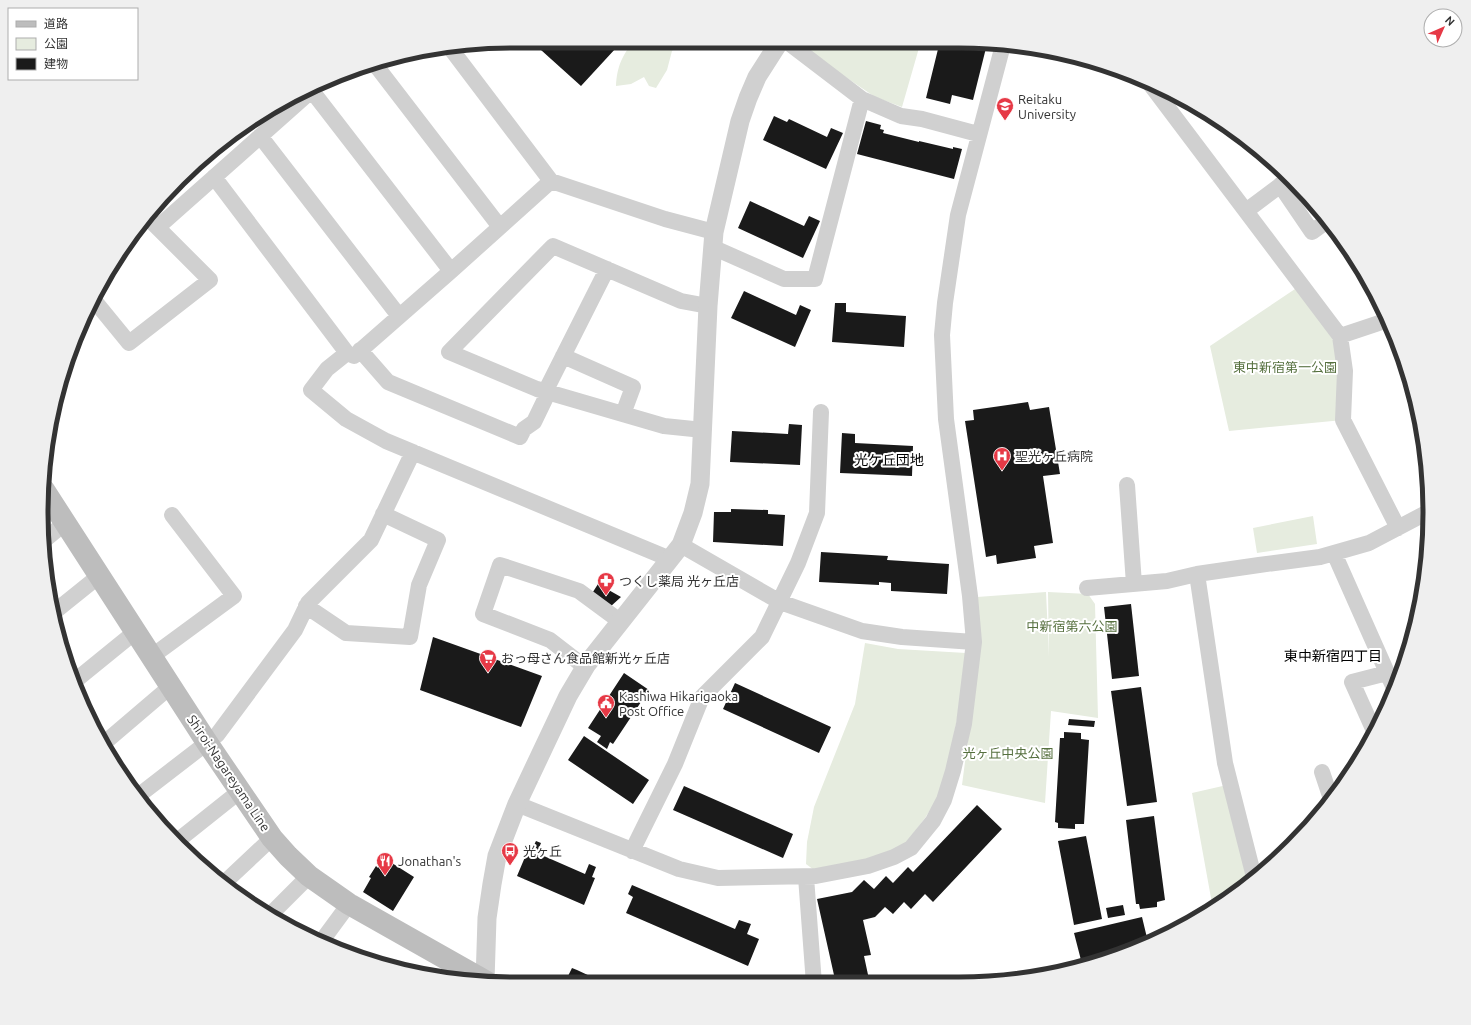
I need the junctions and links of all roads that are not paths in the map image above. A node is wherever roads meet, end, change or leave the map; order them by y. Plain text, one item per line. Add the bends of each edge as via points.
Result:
1 (776, 48) edge
2 (795, 48) edge
3 (1002, 50) edge
4 (452, 52) edge
5 (378, 68) edge
6 (318, 91) edge
7 (1156, 92) edge
8 (302, 99) edge
9 (862, 99) junction
10 (978, 134) junction
11 (260, 136) junction
12 (214, 176) junction
13 (551, 181) junction
14 (1285, 182) edge
15 (1246, 211) junction
16 (152, 222) edge
17 (1322, 224) edge
18 (500, 227) junction
19 (713, 240) junction
20 (607, 269) junction
21 (451, 271) junction
22 (97, 304) edge
23 (708, 306) junction
24 (399, 316) junction
25 (1382, 322) edge
26 (1340, 336) junction
27 (354, 352) junction
28 (563, 356) junction
29 (546, 392) junction
30 (821, 412) dead end
31 (624, 414) junction
32 (703, 430) junction
33 (413, 452) junction
34 (1127, 485) dead end
35 (48, 497) edge
36 (383, 514) junction
37 (172, 515) dead end
38 (1423, 516) edge
39 (65, 523) junction
40 (1398, 528) junction
41 (49, 536) edge
42 (675, 552) junction
43 (1334, 553) junction
44 (1198, 574) junction
45 (99, 576) junction
46 (1134, 584) junction
47 (1087, 588) dead end
48 (780, 602) junction
49 (306, 606) junction
50 (59, 609) edge
51 (621, 622) junction
52 (135, 632) junction
53 (974, 642) junction
54 (151, 657) junction
55 (585, 667) junction
56 (79, 678) edge
57 (1392, 678) edge
58 (171, 686) junction
59 (1371, 725) edge
60 (107, 740) edge
61 (208, 744) junction
62 (1322, 772) dead end
63 (240, 791) junction
64 (1329, 792) edge
65 (142, 793) edge
66 (517, 804) junction
67 (181, 838) edge
68 (272, 838) junction
69 (632, 851) junction
70 (1253, 872) edge
71 (309, 876) junction
72 (806, 877) junction
73 (228, 879) edge
74 (349, 904) junction
75 (274, 911) edge
76 (325, 937) edge
77 (476, 975) edge
78 (486, 976) edge
79 (813, 977) edge

1 - 19 street via 757,77 740,121
2 - 9 street
3 - 10 street
4 - 13 street
5 - 18 street
6 - 21 street
7 - 15 street
8 - 11 street
9 - 10 street via 901,116
9 - 19 street via 815,279 784,279
10 - 53 street via 958,215 942,335 946,419
11 - 12 street
11 - 24 street
12 - 16 street
12 - 27 street
13 - 18 street
13 - 19 street via 665,219
14 - 15 street
14 - 17 street via 1312,232
15 - 26 street
16 - 22 street via 210,280 129,343
18 - 21 street
19 - 23 street
20 - 23 street via 681,301
20 - 28 street
20 - 29 street via 553,246 449,352
21 - 24 street
23 - 32 street
24 - 27 street
25 - 26 street
26 - 40 street via 1345,371 1343,420
27 - 29 street via 388,382 520,437 524,429 534,422
27 - 33 street via 327,369 311,390 346,419 386,441
28 - 29 street
28 - 31 street via 633,387
29 - 31 street
30 - 48 street via 817,513
31 - 32 street via 664,426
32 - 42 street via 700,484 693,513
33 - 36 street
33 - 42 street
34 - 46 street
35 - 39 main road, Shiroi-Nagareyama Line
36 - 49 street via 371,540
36 - 49 street via 438,540 418,585 410,637 346,633
37 - 54 street via 234,596
38 - 40 street
39 - 41 street
39 - 45 main road, Shiroi-Nagareyama Line
40 - 43 street via 1369,542
42 - 48 street
42 - 51 street
43 - 44 street via 1320,558
43 - 57 street
44 - 46 street via 1167,581
44 - 70 street via 1225,763
45 - 50 street
45 - 52 main road, Shiroi-Nagareyama Line
46 - 47 street
48 - 53 street via 862,631 902,637
48 - 69 street via 762,637 702,696 675,764
49 - 61 street via 295,630
51 - 55 street
51 - 55 street via 579,591 500,565 483,614 550,640
52 - 54 main road, Shiroi-Nagareyama Line
52 - 56 street
53 - 72 street via 964,724 944,800 933,821 910,848 894,857 868,866
54 - 58 main road, Shiroi-Nagareyama Line
55 - 66 street via 568,696
57 - 59 street via 1352,682
58 - 60 street
58 - 61 main road, Shiroi-Nagareyama Line
61 - 63 main road, Shiroi-Nagareyama Line
61 - 65 street
62 - 64 street
63 - 67 street
63 - 68 main road, Shiroi-Nagareyama Line
66 - 69 street
66 - 78 street via 497,856 487,918
68 - 71 main road, Shiroi-Nagareyama Line
68 - 73 street
69 - 72 street via 679,869 718,878
71 - 74 main road, Shiroi-Nagareyama Line
71 - 75 street
72 - 79 street
74 - 76 street
74 - 77 main road, Shiroi-Nagareyama Line

